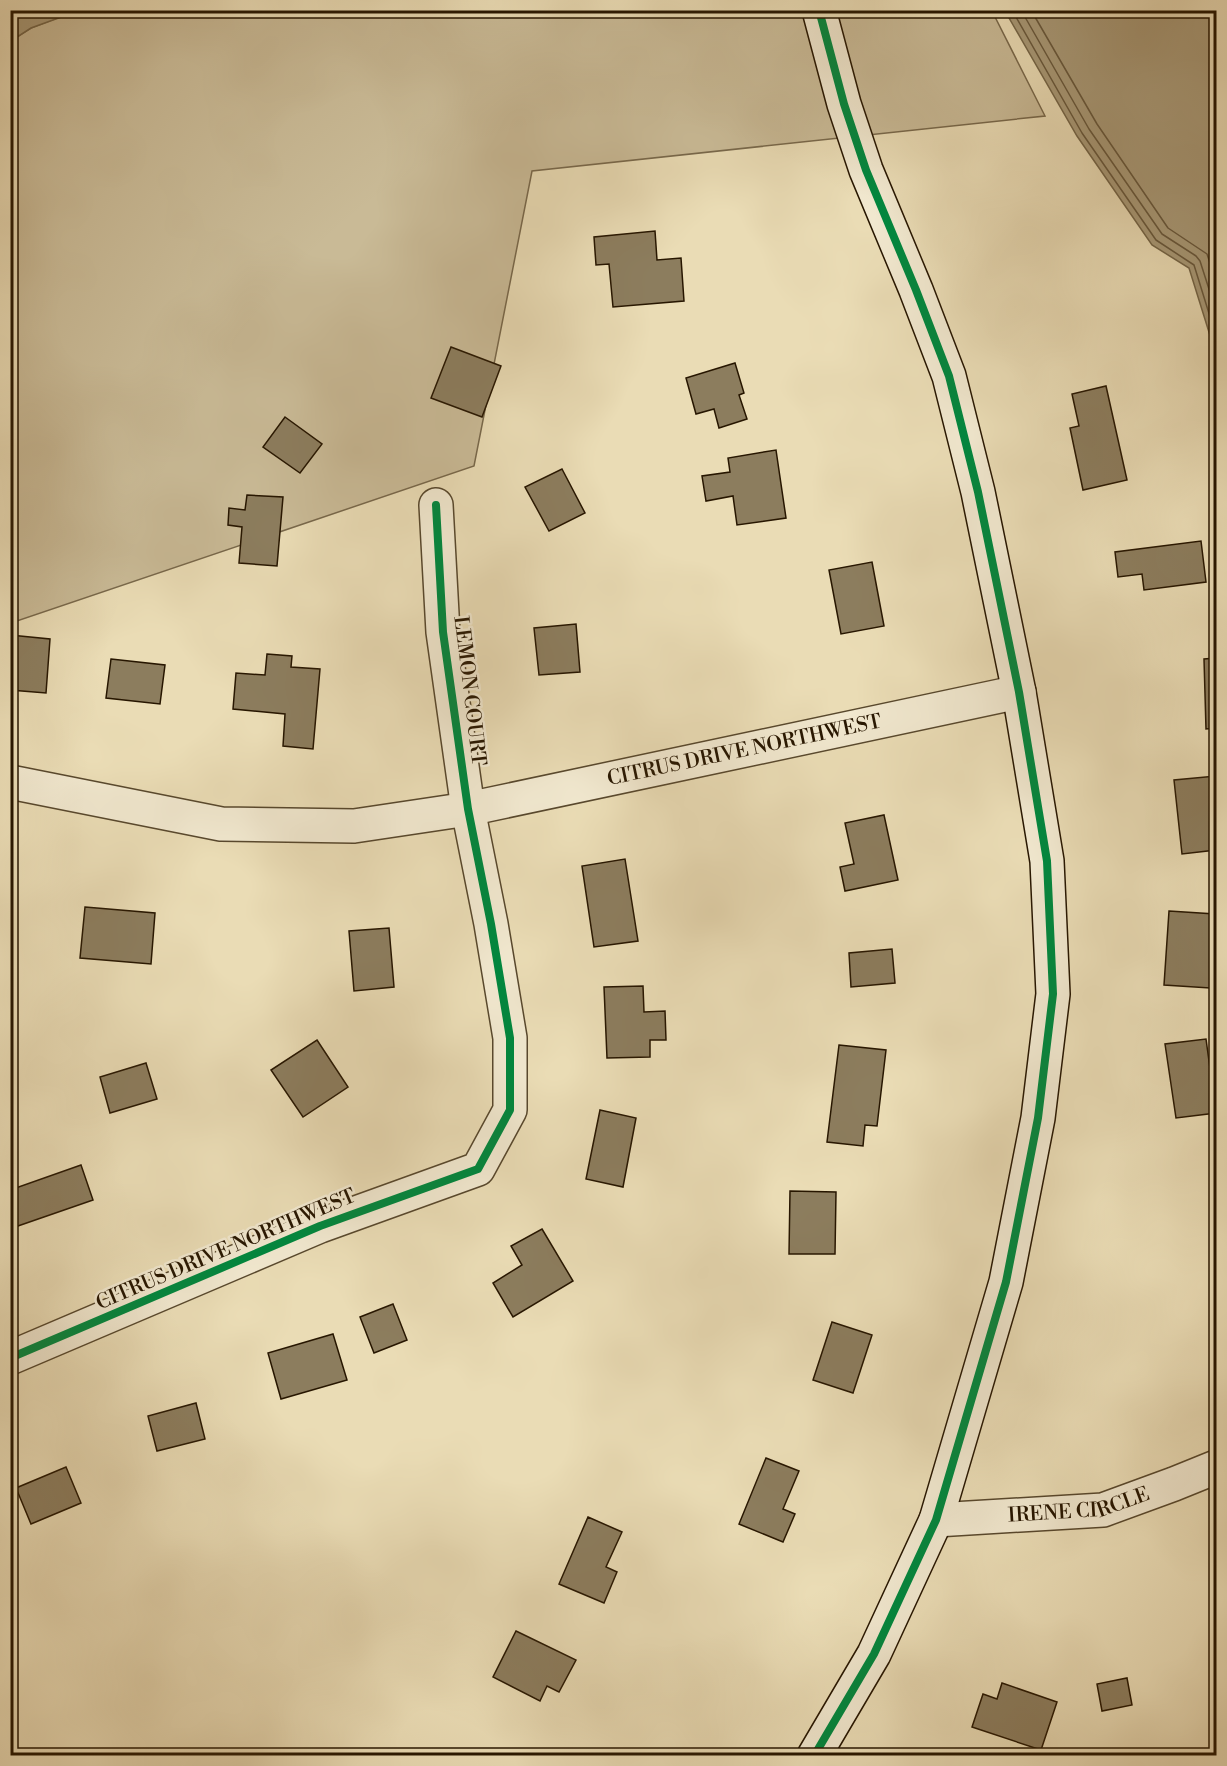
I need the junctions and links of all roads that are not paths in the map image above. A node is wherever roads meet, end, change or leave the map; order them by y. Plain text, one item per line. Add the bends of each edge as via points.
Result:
1 (819, 10) edge
2 (436, 505) dead end
3 (1019, 692) junction
4 (10, 783) edge
5 (468, 809) junction
6 (10, 1358) edge
7 (1216, 1467) edge
8 (936, 1520) junction
9 (814, 1755) edge

1 - 3 street via 866,170 949,376 978,492
2 - 5 street, LEMON COURT via 443,632
3 - 5 street, CITRUS DRIVE NORTHWEST
3 - 8 street via 1047,861 1053,994 1038,1118 1006,1282
4 - 5 street, CITRUS DRIVE NORTHWEST via 221,824 354,826
5 - 6 street, CITRUS DRIVE NORTHWEST via 510,1038 510,1110 478,1169 320,1226
7 - 8 street, IRENE CIRCLE via 1103,1510
8 - 9 street via 874,1654

